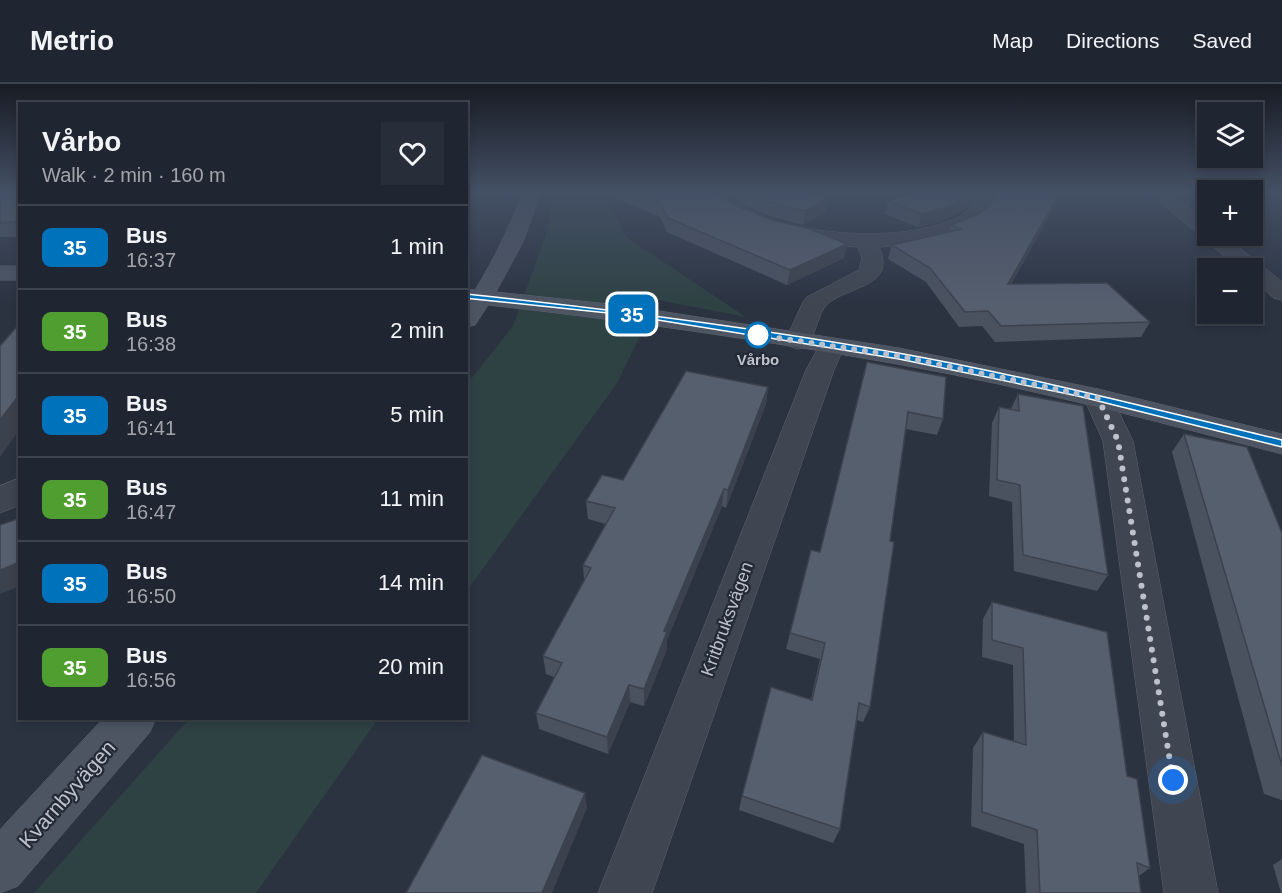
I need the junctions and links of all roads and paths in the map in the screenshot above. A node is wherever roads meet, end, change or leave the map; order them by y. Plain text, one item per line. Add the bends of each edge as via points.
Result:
1 (519, 230) edge
2 (795, 230) edge
3 (945, 230) edge
4 (866, 241) junction
5 (1225, 246) edge
6 (1239, 258) edge
7 (0, 273) edge
8 (18, 273) edge
9 (1263, 278) edge
10 (1282, 293) edge
11 (474, 297) edge
12 (468, 314) edge
13 (815, 344) junction
14 (1098, 398) junction
15 (1282, 444) edge
16 (18, 490) edge
17 (0, 501) edge
18 (132, 720) edge
19 (0, 868) edge
20 (625, 893) edge
21 (1191, 893) edge

1 - 11 street
2 - 4 street
3 - 4 street
4 - 13 street, Kritbruksvägen via 874,255 868,274 815,302
5 - 6 street
7 - 8 street
9 - 10 street
11 - 12 street
11 - 13 street via 627,313
13 - 14 street via 899,356
13 - 20 street, Kritbruksvägen via 820,370
14 - 15 street
14 - 21 street via 1118,441
16 - 17 street
18 - 19 street, Kvarnbyvägen

